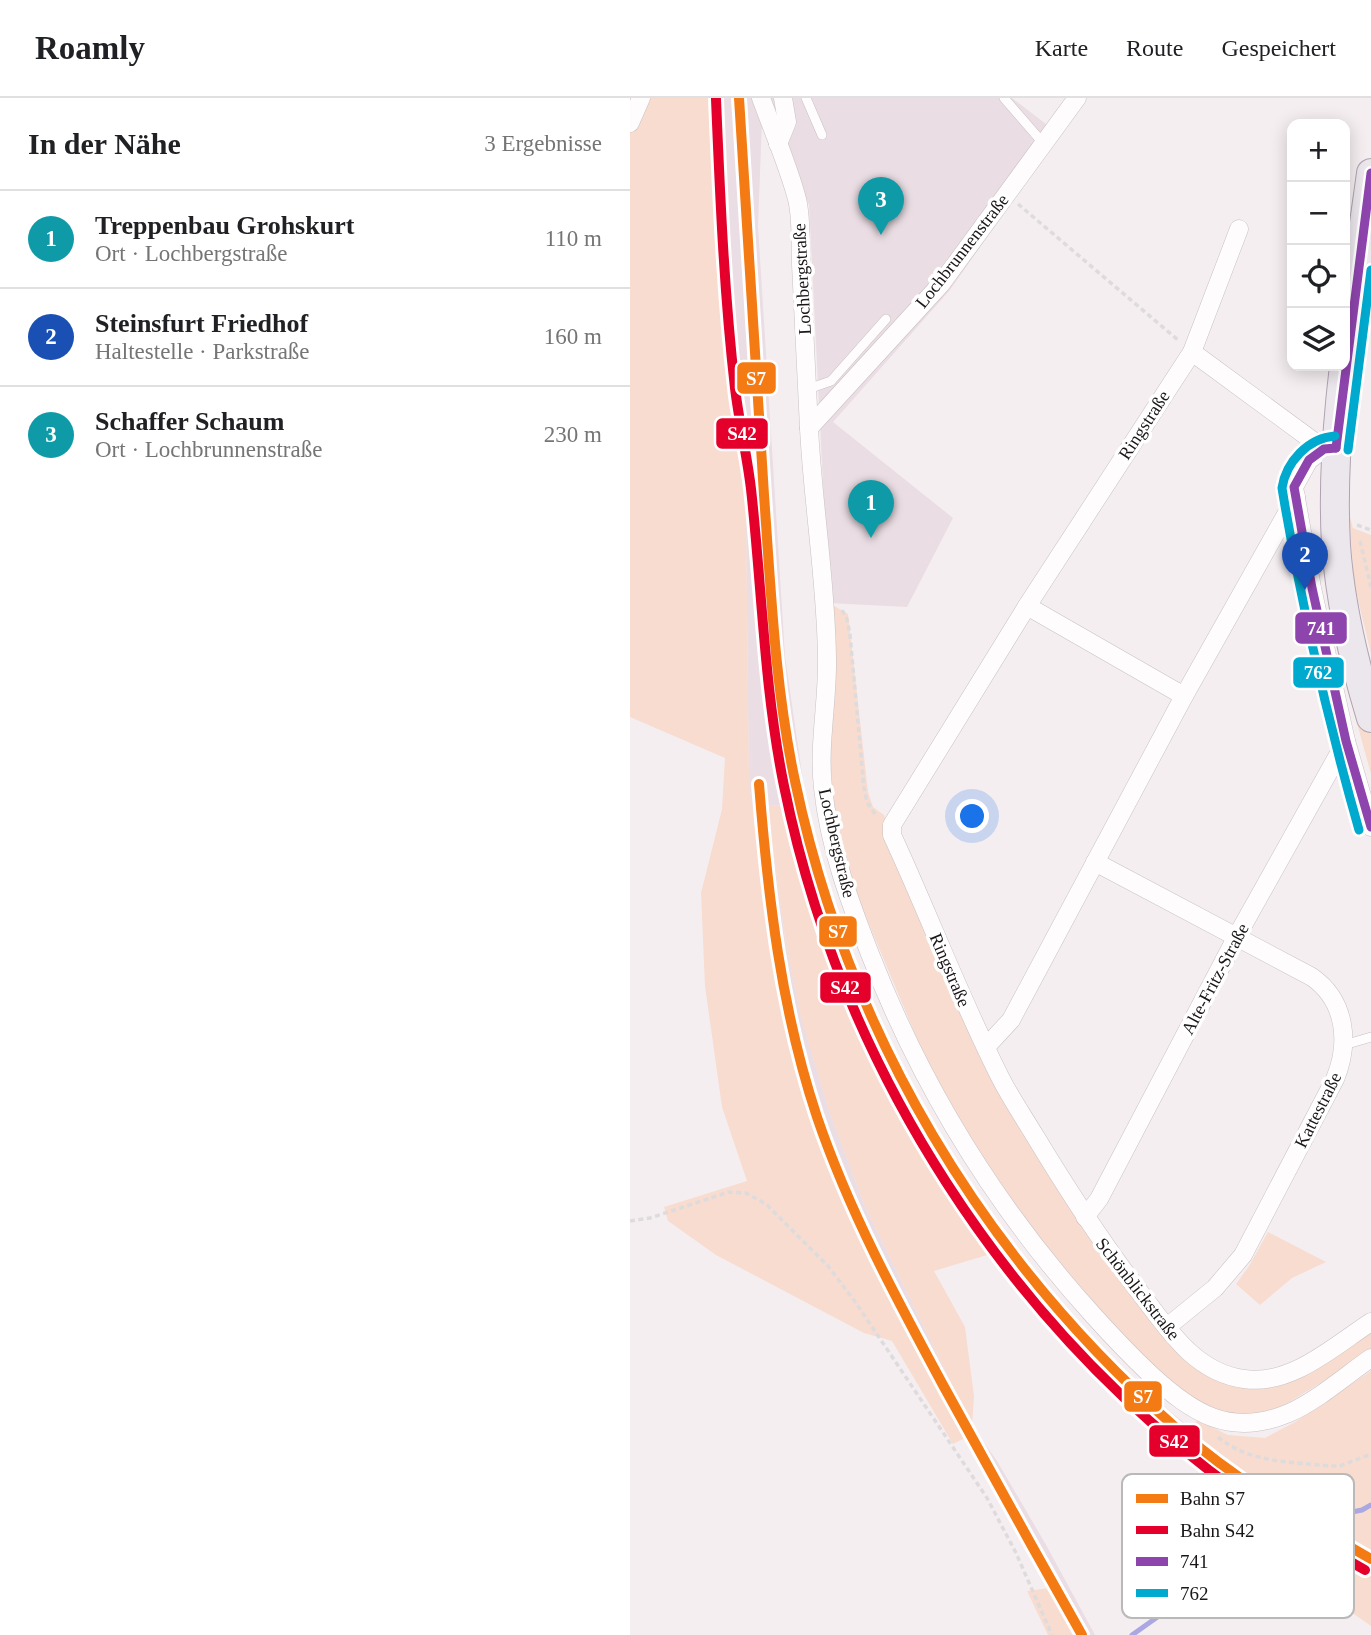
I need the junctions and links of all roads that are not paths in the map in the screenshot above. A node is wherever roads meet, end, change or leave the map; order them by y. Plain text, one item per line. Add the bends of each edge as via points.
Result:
1 (641, 98) edge
2 (761, 98) edge
3 (783, 98) edge
4 (806, 98) edge
5 (1004, 98) edge
6 (1077, 98) edge
7 (630, 123) edge
8 (822, 135) dead end
9 (1043, 143) junction
10 (778, 144) junction
11 (1371, 173) edge
12 (1239, 229) dead end
13 (886, 319) dead end
14 (1192, 352) junction
15 (808, 389) junction
16 (809, 428) junction
17 (1330, 449) junction
18 (1296, 497) junction
19 (1027, 606) junction
20 (1184, 696) junction
21 (1371, 718) edge
22 (1346, 741) junction
23 (1371, 827) edge
24 (1095, 862) junction
25 (1237, 936) junction
26 (1371, 1037) edge
27 (1344, 1045) junction
28 (986, 1047) junction
29 (1085, 1217) junction
30 (1371, 1322) edge
31 (1167, 1326) junction
32 (1371, 1358) edge

1 - 7 street
2 - 10 street, Lochbergstraße
3 - 10 street via 787,122
4 - 8 lane
5 - 9 lane
6 - 9 street, Lochbrunnenstraße
9 - 16 street, Lochbrunnenstraße via 941,284
10 - 15 street, Lochbergstraße via 798,201
11 - 17 main road
12 - 14 street, Ringstraße
13 - 15 lane via 831,381
14 - 17 street
14 - 19 street, Ringstraße
15 - 16 street, Lochbergstraße
16 - 32 street, Lochbergstraße via 827,675 821,776 826,810 840,874 903,1035 955,1130 1031,1242 1108,1332 1173,1395 1200,1413 1239,1423 1270,1419 1296,1409
17 - 18 street via 1309,460 1294,487
17 - 21 main road via 1341,591
18 - 20 street
18 - 22 street
19 - 20 street
19 - 28 street, Ringstraße via 892,825 892,835
20 - 24 street
22 - 23 street
22 - 25 street, Alte-Fritz-Straße
24 - 25 street, Kattestraße
24 - 28 street via 1012,1020
25 - 27 street, Kattestraße via 1320,982 1337,1006
25 - 29 street, Alte-Fritz-Straße via 1099,1199
26 - 27 lane
27 - 31 street, Kattestraße via 1335,1079 1243,1255 1215,1288
28 - 29 street, Schönblickstraße
29 - 31 street, Schönblickstraße
30 - 31 street, Schönblickstraße via 1302,1367 1262,1380 1209,1368

